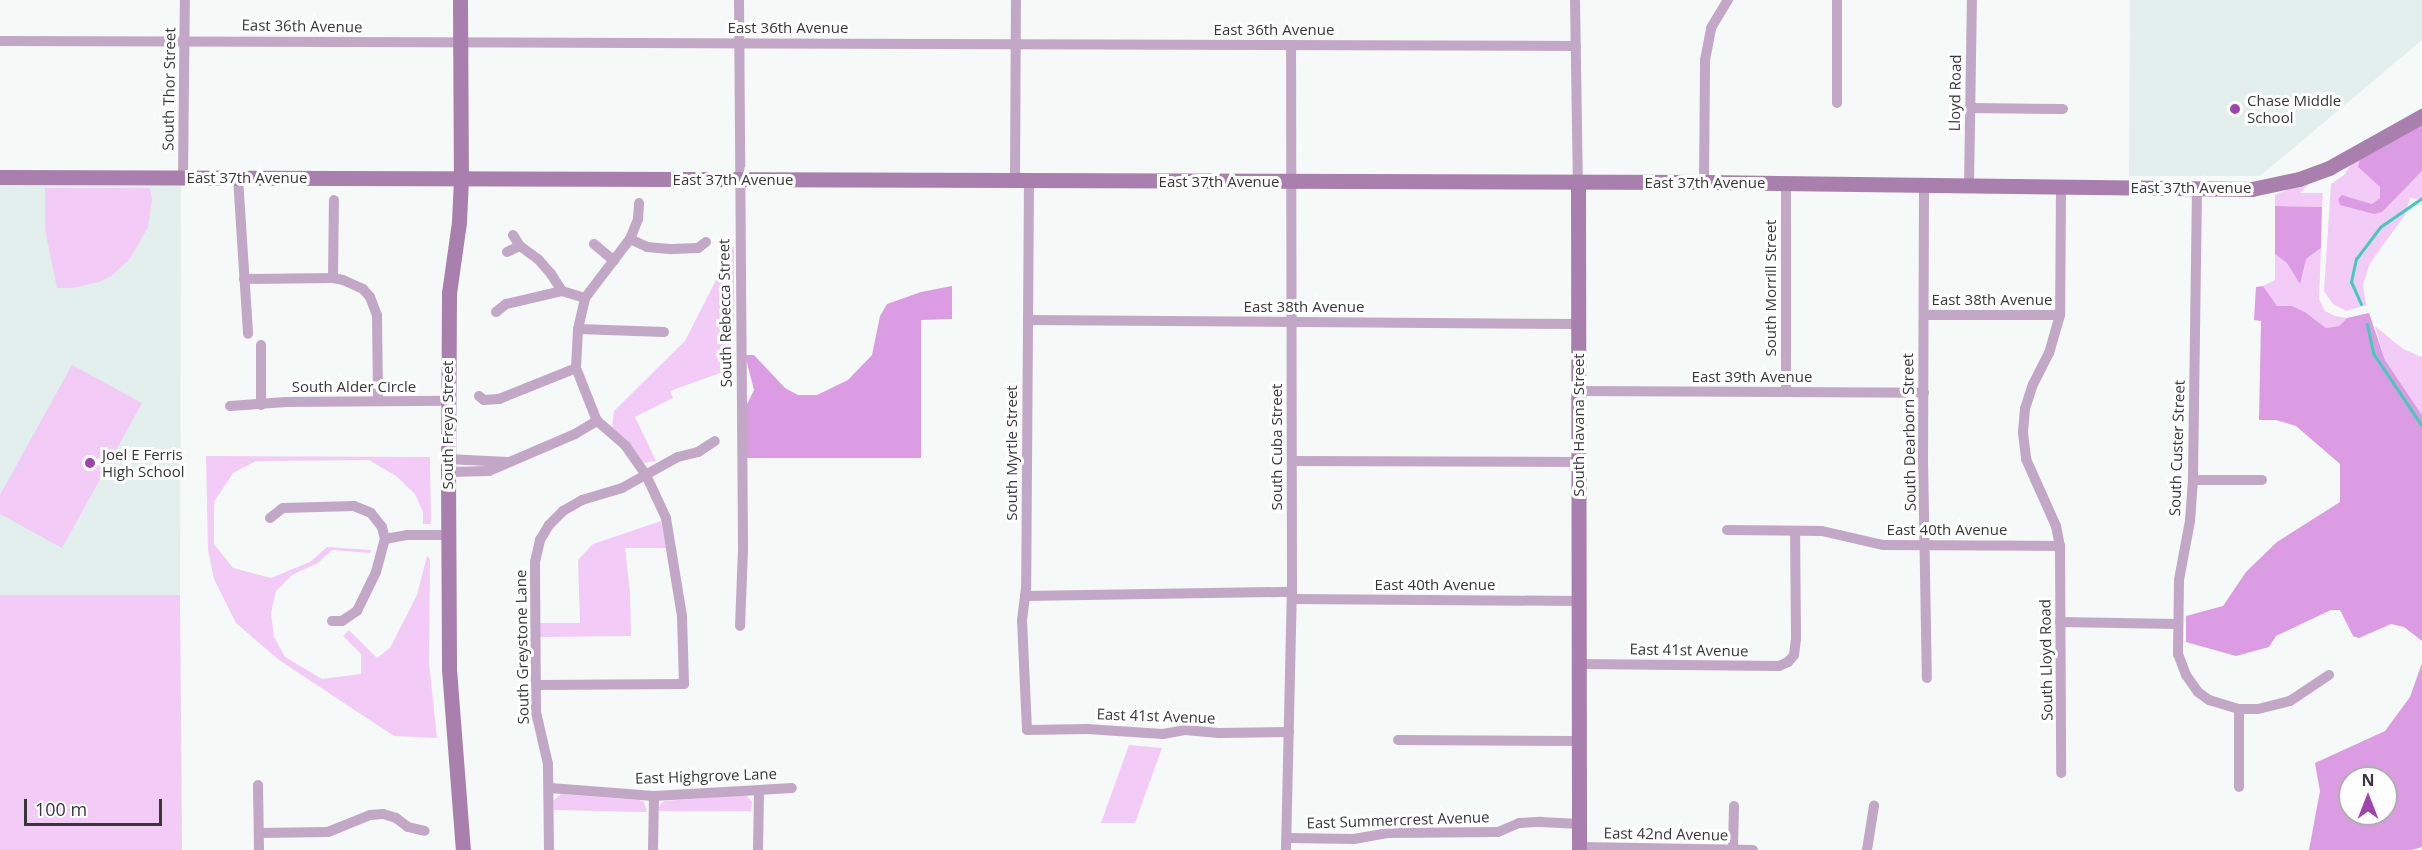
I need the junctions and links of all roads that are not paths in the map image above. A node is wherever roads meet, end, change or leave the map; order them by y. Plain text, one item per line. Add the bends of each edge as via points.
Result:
1 (185, 0) edge
2 (460, 0) edge
3 (738, 0) edge
4 (1016, 0) edge
5 (1575, 0) edge
6 (1728, 0) edge
7 (1837, 0) edge
8 (1972, 0) edge
9 (185, 40) junction
10 (0, 41) edge
11 (459, 43) junction
12 (738, 43) junction
13 (1016, 44) junction
14 (1291, 45) junction
15 (1576, 46) junction
16 (1837, 103) dead end
17 (1970, 108) junction
18 (2063, 108) dead end
19 (2422, 116) edge
20 (0, 177) edge
21 (183, 178) junction
22 (235, 178) junction
23 (460, 179) junction
24 (738, 180) junction
25 (1022, 181) junction
26 (1578, 182) junction
27 (1704, 182) junction
28 (1292, 183) junction
29 (1786, 183) junction
30 (1924, 186) junction
31 (1969, 186) junction
32 (2061, 187) junction
33 (2196, 189) junction
34 (334, 200) dead end
35 (639, 203) dead end
36 (513, 235) dead end
37 (630, 239) junction
38 (706, 242) dead end
39 (594, 244) dead end
40 (520, 246) junction
41 (507, 252) dead end
42 (614, 261) junction
43 (333, 278) junction
44 (244, 279) junction
45 (562, 291) junction
46 (585, 298) junction
47 (496, 312) dead end
48 (1924, 315) junction
49 (2060, 315) junction
50 (1028, 320) junction
51 (1291, 322) junction
52 (1579, 324) junction
53 (578, 329) junction
54 (664, 332) dead end
55 (248, 333) dead end
56 (261, 345) dead end
57 (576, 368) junction
58 (1579, 391) junction
59 (1786, 392) junction
60 (1924, 393) junction
61 (378, 401) junction
62 (448, 401) junction
63 (481, 401) dead end
64 (261, 405) junction
65 (230, 406) dead end
66 (597, 421) junction
67 (715, 441) dead end
68 (1292, 461) junction
69 (1579, 462) junction
70 (448, 465) junction
71 (646, 475) junction
72 (2193, 480) junction
73 (2262, 480) dead end
74 (270, 518) dead end
75 (1727, 530) dead end
76 (1796, 531) junction
77 (385, 539) junction
78 (448, 539) junction
79 (1926, 545) junction
80 (2060, 546) junction
81 (1025, 596) junction
82 (1292, 596) junction
83 (1579, 601) junction
84 (332, 621) dead end
85 (2060, 622) junction
86 (2177, 624) junction
87 (740, 626) dead end
88 (1580, 664) junction
89 (2329, 675) dead end
90 (1927, 678) dead end
91 (537, 685) junction
92 (2239, 709) junction
93 (1025, 725) joint
94 (1289, 732) junction
95 (1398, 740) dead end
96 (1579, 741) junction
97 (2061, 773) dead end
98 (258, 785) dead end
99 (2238, 787) dead end
100 (550, 788) junction
101 (792, 788) dead end
102 (759, 790) junction
103 (654, 796) junction
104 (1734, 806) dead end
105 (1874, 806) dead end
106 (1579, 824) junction
107 (424, 831) dead end
108 (259, 833) junction
109 (1287, 844) edge
110 (1579, 849) edge
111 (1733, 849) edge
112 (259, 850) edge
113 (463, 850) edge
114 (549, 850) edge
115 (653, 850) edge
116 (758, 850) edge
117 (1753, 850) edge
118 (1867, 850) edge

1 - 9 street, South Thor Street
2 - 11 street, South Freya Street
3 - 12 street, South Rebecca Street
4 - 13 street, South Myrtle Street
5 - 15 street, South Havana Street
6 - 27 street via 1711,28 1705,60
7 - 16 street
8 - 17 street, Lloyd Road
9 - 10 street, East 36th Avenue
9 - 11 street, East 36th Avenue
9 - 21 street, South Thor Street
11 - 12 street, East 36th Avenue
11 - 23 street, South Freya Street
12 - 13 street, East 36th Avenue
12 - 24 street, South Rebecca Street
13 - 14 street, East 36th Avenue
13 - 25 street, South Myrtle Street
14 - 15 street, East 36th Avenue
14 - 28 street, South Cuba Street
15 - 26 street, South Havana Street
17 - 18 street
17 - 31 street, Lloyd Road
19 - 33 street, East 37th Avenue via 2329,168 2299,179 2253,189
20 - 21 street, East 37th Avenue
21 - 22 street, East 37th Avenue
22 - 23 street, East 37th Avenue
22 - 44 street via 234,206 239,220
23 - 24 street, East 37th Avenue
23 - 62 street, South Freya Street via 459,222 449,293
24 - 25 street, East 37th Avenue
24 - 87 street, South Rebecca Street via 743,538
25 - 28 street, East 37th Avenue
25 - 50 street, South Myrtle Street
26 - 27 street, East 37th Avenue
26 - 28 street, East 37th Avenue
26 - 52 street, South Havana Street
27 - 29 street, East 37th Avenue
28 - 51 street, South Cuba Street
29 - 30 street, East 37th Avenue
29 - 59 street, South Morrill Street
30 - 31 street, East 37th Avenue
30 - 48 street, South Dearborn Street
31 - 32 street, East 37th Avenue
32 - 33 street, East 37th Avenue
32 - 49 street, South Lloyd Road
33 - 72 street, South Custer Street
34 - 43 street
35 - 37 street
36 - 40 street
37 - 38 street via 647,247 689,249
37 - 42 street
39 - 42 street
40 - 41 street
40 - 45 street via 538,259
42 - 46 street
43 - 44 street
43 - 61 street via 363,289 375,306
44 - 55 street
45 - 46 street
45 - 47 street via 506,304
46 - 53 street
48 - 49 street, East 38th Avenue
48 - 60 street, South Dearborn Street
49 - 80 street, South Lloyd Road via 2025,409 2023,433 2026,459 2056,526
50 - 51 street, East 38th Avenue
50 - 81 street, South Myrtle Street
51 - 52 street, East 38th Avenue
51 - 68 street, South Cuba Street
52 - 58 street, South Havana Street
53 - 54 street
53 - 57 street
56 - 64 street
57 - 63 street via 513,394
57 - 66 street
58 - 59 street, East 39th Avenue
58 - 69 street, South Havana Street
59 - 60 street, East 39th Avenue
60 - 79 street, South Dearborn Street
61 - 62 street, South Alder Circle
61 - 64 street, South Alder Circle
62 - 70 street, South Freya Street
64 - 65 street, South Alder Circle
66 - 70 street via 507,462
66 - 71 street via 626,446
67 - 71 street, South Greystone Lane
68 - 69 street
68 - 82 street, South Cuba Street
69 - 83 street, South Havana Street
70 - 78 street, South Freya Street
71 - 91 street, South Greystone Lane via 563,511 540,540 535,562
71 - 91 street via 666,518 672,544 682,616 684,684
72 - 73 street
72 - 86 street, South Custer Street
74 - 77 street via 292,506 354,506 371,513 382,527
75 - 76 street, East 40th Avenue
76 - 79 street, East 40th Avenue via 1846,535 1883,545
76 - 88 street, East 41st Avenue via 1794,655 1788,662 1779,666
77 - 78 street via 407,535
77 - 84 street via 376,572 357,610 342,621
78 - 113 street, South Freya Street via 449,669
79 - 80 street, East 40th Avenue
79 - 90 street, South Dearborn Street
80 - 85 street, South Lloyd Road
81 - 82 street, East 40th Avenue
81 - 93 street, South Myrtle Street
82 - 83 street, East 40th Avenue
82 - 94 street, South Cuba Street
83 - 88 street, South Havana Street
85 - 86 street
85 - 97 street, South Lloyd Road
86 - 92 street, South Custer Street via 2178,654 2190,682 2209,700
88 - 96 street, South Havana Street
89 - 92 street via 2290,701 2265,708
91 - 100 street, South Greystone Lane via 536,712 546,749
92 - 99 street
93 - 94 street, East 41st Avenue via 1027,730 1035,731
94 - 109 street, South Cuba Street
95 - 96 street
96 - 106 street, South Havana Street
98 - 108 street
100 - 103 street, East Highgrove Lane
100 - 114 street, South Greystone Lane
101 - 102 street, East Highgrove Lane
102 - 103 street, East Highgrove Lane
102 - 116 street
103 - 115 street
104 - 111 street
105 - 118 street
106 - 109 street, East Summercrest Avenue via 1541,822 1519,824 1498,832 1388,833
106 - 110 street, South Havana Street
107 - 108 street via 383,814 370,815 328,832
108 - 112 street
110 - 111 street, East 42nd Avenue
111 - 117 street, East 42nd Avenue

